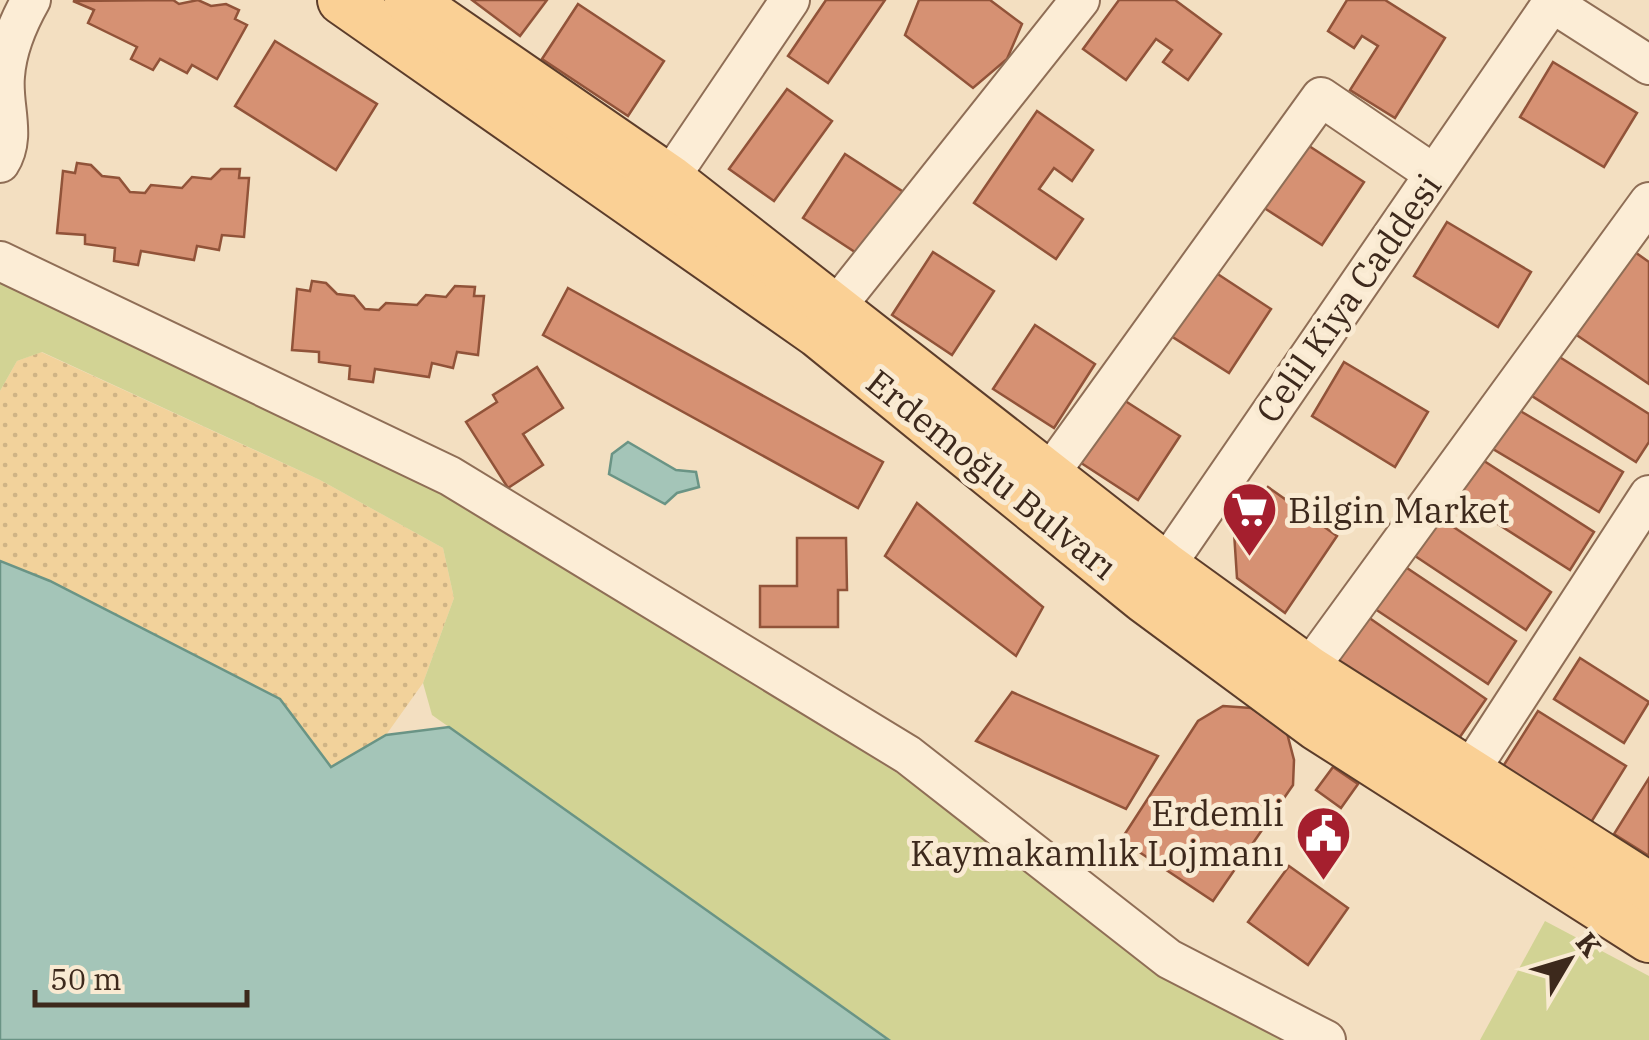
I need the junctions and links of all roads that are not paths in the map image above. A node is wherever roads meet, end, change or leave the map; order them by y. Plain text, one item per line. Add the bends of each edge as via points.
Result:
1 (30, 0) edge
2 (342, 0) edge
3 (409, 0) edge
4 (790, 0) edge
5 (1080, 0) edge
6 (1553, 1) edge
7 (1649, 66) edge
8 (0, 163) edge
9 (1434, 174) junction
10 (669, 179) junction
11 (1649, 202) edge
12 (0, 261) edge
13 (836, 307) junction
14 (1050, 473) junction
15 (1649, 495) edge
16 (1154, 582) junction
17 (1308, 670) junction
18 (1469, 772) junction
19 (1649, 887) edge
20 (1649, 938) edge
21 (1326, 1040) edge

1 - 8 street via 4,77 9,149
2 - 16 main road, Erdemoğlu Bulvarı via 818,333
3 - 10 main road, Erdemoğlu Bulvarı
4 - 10 street
5 - 13 street
6 - 7 street
6 - 9 street, Celil Kiya Caddesi
9 - 14 street via 1321,97
9 - 16 street, Celil Kiya Caddesi
10 - 13 main road, Erdemoğlu Bulvarı
11 - 17 street
12 - 21 street via 450,476 908,755 1169,960
13 - 14 main road, Erdemoğlu Bulvarı
14 - 16 main road, Erdemoğlu Bulvarı
15 - 18 street
16 - 17 main road, Erdemoğlu Bulvarı
16 - 20 main road, Erdemoğlu Bulvarı via 1317,726
17 - 18 main road, Erdemoğlu Bulvarı
18 - 19 main road, Erdemoğlu Bulvarı

